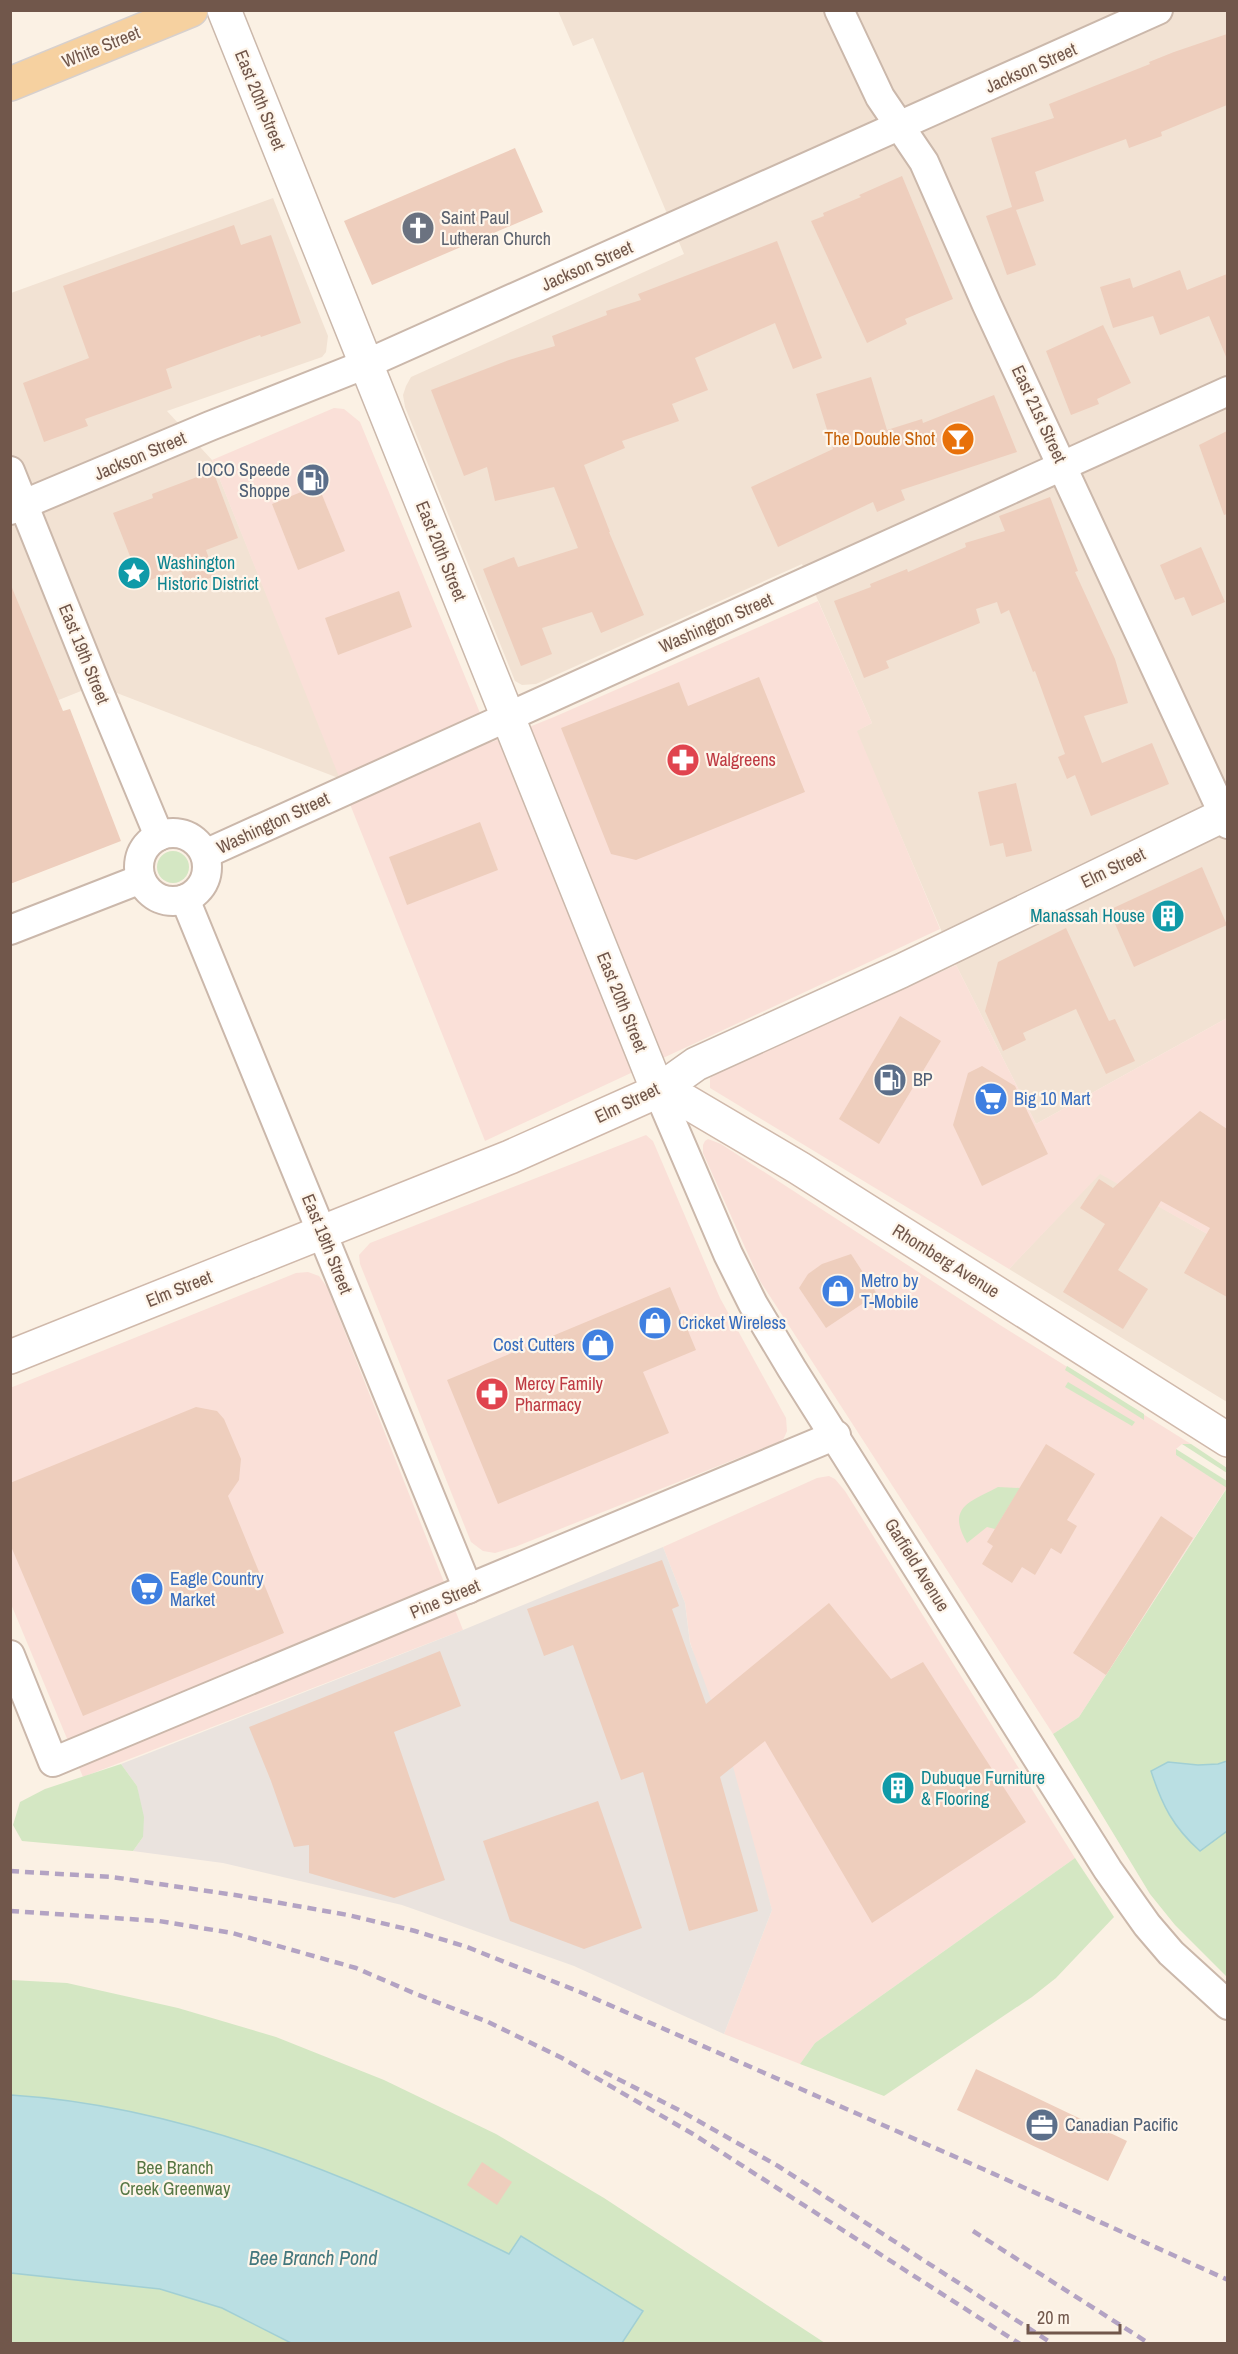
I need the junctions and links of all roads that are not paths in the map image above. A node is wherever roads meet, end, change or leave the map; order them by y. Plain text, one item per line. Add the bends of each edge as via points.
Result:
1 (191, 10) edge
2 (224, 10) edge
3 (839, 10) edge
4 (1158, 10) edge
5 (10, 84) edge
6 (900, 127) junction
7 (366, 364) junction
8 (1227, 391) edge
9 (1063, 466) junction
10 (10, 471) edge
11 (17, 508) edge
12 (507, 716) junction
13 (1226, 817) edge
14 (159, 836) junction
15 (205, 854) junction
16 (141, 879) junction
17 (185, 899) junction
18 (10, 930) edge
19 (658, 1091) junction
20 (321, 1232) junction
21 (10, 1357) edge
22 (836, 1435) junction
23 (1227, 1440) edge
24 (468, 1589) junction
25 (10, 1655) edge
26 (1227, 2005) edge

1 - 5 main road, White Street
2 - 7 street, East 20th Street
3 - 6 street, East 21st Street via 880,97
4 - 6 street, Jackson Street
6 - 7 street, Jackson Street
6 - 9 street, East 21st Street via 924,162
7 - 11 street, Jackson Street
7 - 12 street, East 20th Street
8 - 9 street, Washington Street
9 - 12 street, Washington Street
9 - 13 street, East 21st Street
10 - 11 street, East 19th Street
11 - 14 street, East 19th Street
12 - 15 street, Washington Street
12 - 19 street, East 20th Street
13 - 19 street, Elm Street via 696,1064
14 - 15 street via 181,833 191,837
14 - 16 street via 142,854
15 - 17 street via 206,876 195,894
16 - 17 street via 146,889 164,900
16 - 18 street
17 - 20 street, East 19th Street
19 - 20 street, Elm Street via 510,1157
19 - 22 street, Garfield Avenue via 745,1288
19 - 23 street, Rhomberg Avenue via 687,1102 799,1168
20 - 21 street, Elm Street
20 - 24 street, East 19th Street
22 - 24 street, Pine Street
22 - 26 street, Garfield Avenue via 1108,1870 1165,1946
24 - 25 street, Pine Street via 53,1762

